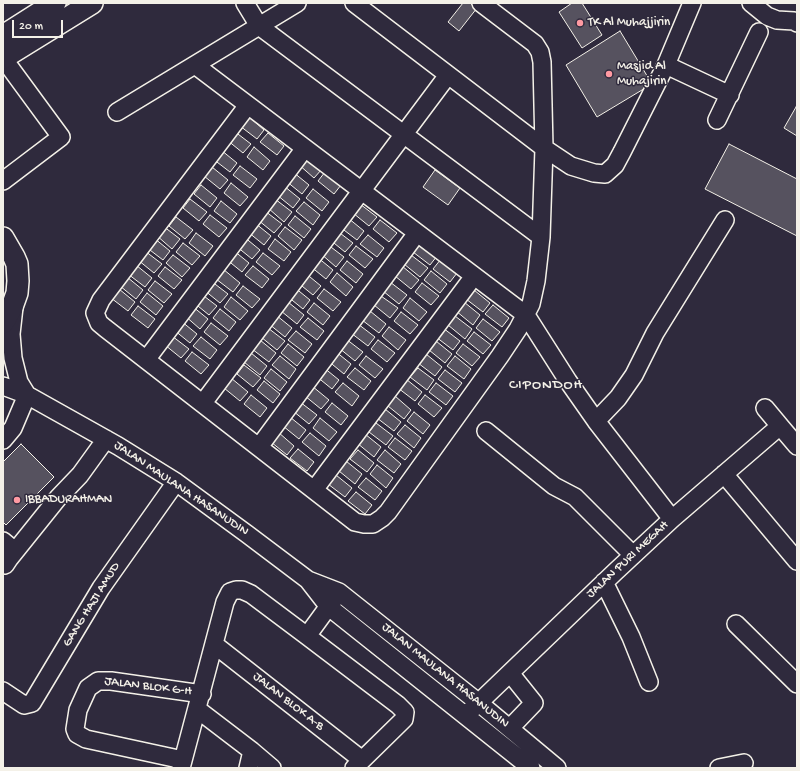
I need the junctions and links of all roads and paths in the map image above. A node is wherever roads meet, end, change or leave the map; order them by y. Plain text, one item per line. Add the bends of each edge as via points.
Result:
1 (92, 3) edge
2 (245, 3) edge
3 (297, 3) edge
4 (354, 3) edge
5 (481, 3) edge
6 (692, 3) edge
7 (751, 3) edge
8 (49, 5) edge
9 (797, 23) edge
10 (259, 26) junction
11 (759, 32) dead end
12 (3, 36) edge
13 (3, 58) edge
14 (195, 65) junction
15 (666, 65) junction
16 (448, 75) junction
17 (730, 95) junction
18 (248, 105) junction
19 (117, 112) dead end
20 (717, 120) dead end
21 (404, 134) junction
22 (305, 148) junction
23 (544, 148) junction
24 (3, 181) edge
25 (361, 191) junction
26 (725, 220) dead end
27 (417, 233) junction
28 (541, 236) junction
29 (3, 238) edge
30 (474, 276) junction
31 (15, 299) junction
32 (526, 315) junction
33 (3, 323) edge
34 (146, 360) junction
35 (3, 386) edge
36 (27, 396) junction
37 (203, 403) junction
38 (765, 408) dead end
39 (596, 421) junction
40 (780, 426) junction
41 (486, 431) dead end
42 (106, 439) junction
43 (3, 440) edge
44 (797, 446) edge
45 (259, 447) junction
46 (724, 474) junction
47 (174, 486) junction
48 (314, 490) junction
49 (672, 519) junction
50 (3, 541) edge
51 (633, 555) junction
52 (797, 560) edge
53 (6, 563) edge
54 (308, 580) junction
55 (604, 582) junction
56 (339, 592) junction
57 (328, 607) junction
58 (736, 624) dead end
59 (307, 636) junction
60 (215, 645) junction
61 (506, 677) junction
62 (795, 677) edge
63 (649, 682) dead end
64 (3, 691) edge
65 (482, 700) junction
66 (200, 701) junction
67 (466, 715) junction
68 (512, 725) junction
69 (252, 751) junction
70 (744, 763) dead end
71 (182, 764) edge
72 (358, 764) edge
73 (248, 768) edge
74 (272, 768) edge
75 (531, 768) edge
76 (557, 768) edge
77 (719, 768) edge

1 - 13 main road
2 - 10 street
3 - 10 street
4 - 16 street
5 - 23 street via 525,36 540,52
6 - 15 street
7 - 9 street via 766,16
8 - 12 main road
10 - 14 street
10 - 21 street
11 - 17 street
13 - 24 street via 61,137
14 - 18 street
14 - 19 street
15 - 17 street
15 - 23 street via 615,165 605,174 571,166
16 - 21 street
16 - 23 street
17 - 20 street
18 - 22 street
18 - 34 street via 95,313 99,323
21 - 25 street
21 - 28 street
22 - 25 street
22 - 34 street
23 - 28 street
25 - 27 street
25 - 37 street
26 - 39 street via 654,333 634,375 618,398
27 - 30 street
27 - 45 street
28 - 32 street via 536,282
29 - 31 main road via 17,264
30 - 32 street
30 - 48 street
31 - 33 main road
31 - 36 street via 11,334 12,358 19,382
32 - 39 street
32 - 48 street via 500,356 382,518 373,524 355,522
34 - 37 street
35 - 36 street, JALAN MAULANA HASANUDIN
36 - 42 street, JALAN MAULANA HASANUDIN
36 - 43 street via 13,428
37 - 45 street
38 - 40 street
39 - 49 street
40 - 44 street
40 - 46 street, JALAN PURI MEGAH
41 - 51 street via 554,486 575,497
42 - 47 street, JALAN MAULANA HASANUDIN
42 - 53 street via 80,475 58,498
45 - 48 street
46 - 49 street, JALAN PURI MEGAH
46 - 52 street
47 - 54 street, JALAN MAULANA HASANUDIN via 247,534
47 - 64 street, GANG HAJI AMUD via 101,588 32,703 24,705
49 - 51 street, JALAN PURI MEGAH
50 - 53 street via 9,546 10,552
51 - 55 street, JALAN PURI MEGAH
54 - 56 street, JALAN MAULANA HASANUDIN
54 - 57 street, JALAN MAULANA HASANUDIN
55 - 61 street, JALAN PURI MEGAH
55 - 63 street via 631,637
56 - 57 street
56 - 65 street, JALAN MAULANA HASANUDIN
57 - 59 street
57 - 67 street, JALAN MAULANA HASANUDIN
58 - 62 street
59 - 60 street via 251,594 236,590 230,592 225,602
59 - 72 street via 404,712 404,719
60 - 66 street
60 - 72 street, JALAN BLOK A-B
61 - 65 street, JALAN PURI MEGAH
61 - 68 street via 534,703
65 - 67 street, JALAN PURI MEGAH
65 - 68 street, JALAN MAULANA HASANUDIN
66 - 69 street
66 - 71 street
66 - 71 street, JALAN BLOK G-H via 112,681 98,681 88,688 78,710 75,729 77,734 86,739
67 - 75 street, JALAN MAULANA HASANUDIN
68 - 76 street, JALAN MAULANA HASANUDIN
69 - 73 street
69 - 74 street
70 - 77 street

